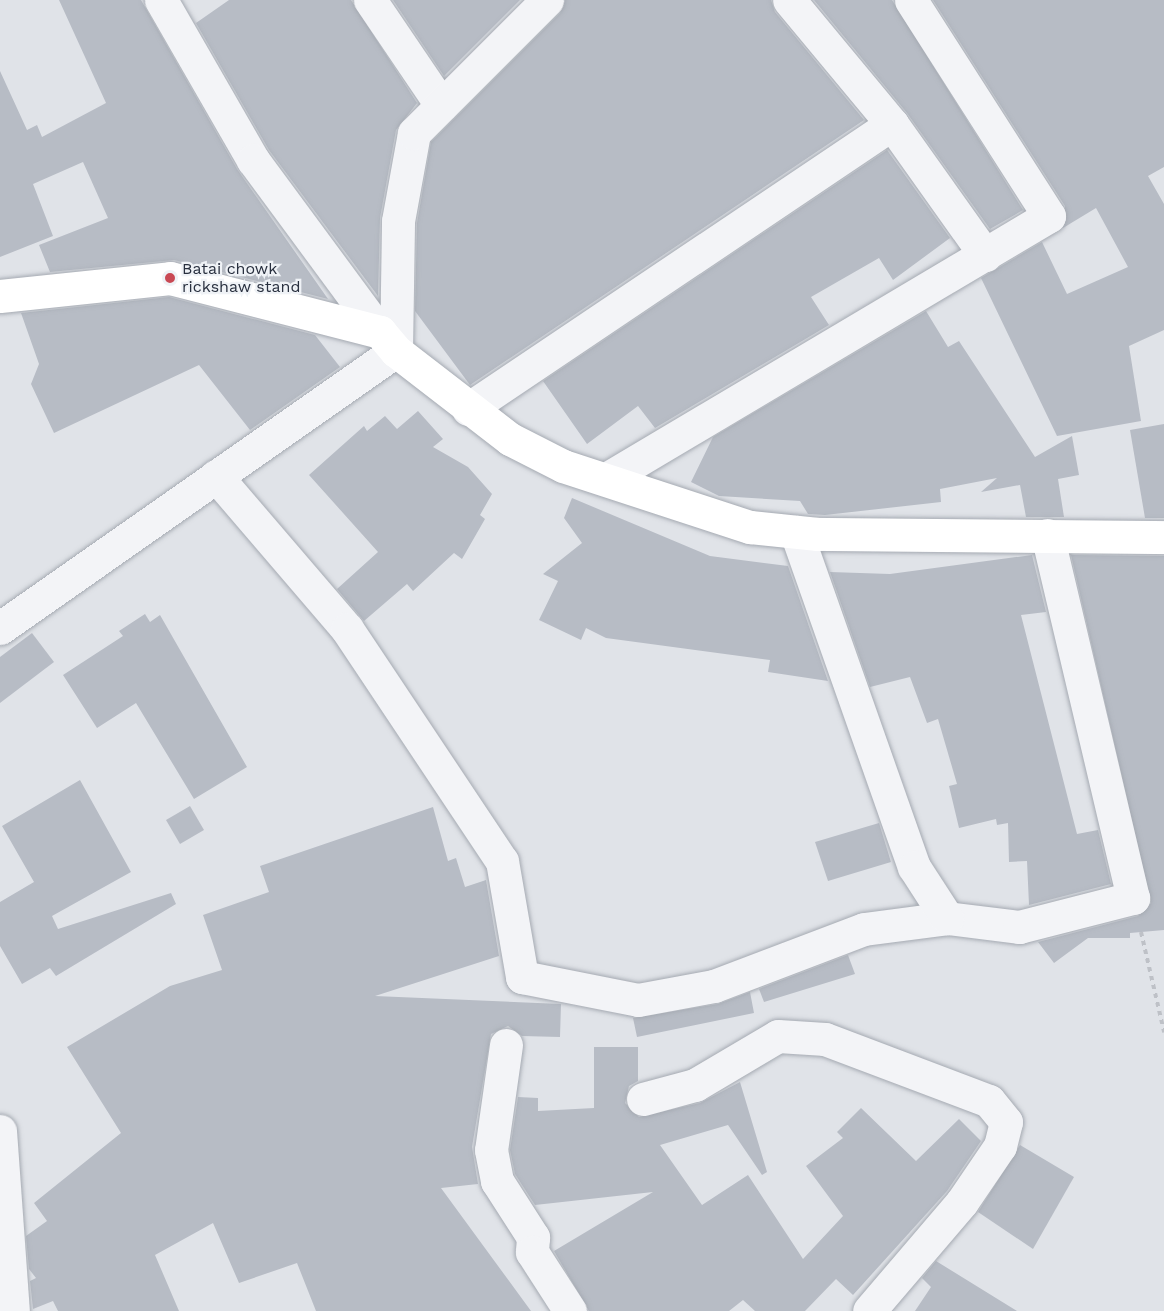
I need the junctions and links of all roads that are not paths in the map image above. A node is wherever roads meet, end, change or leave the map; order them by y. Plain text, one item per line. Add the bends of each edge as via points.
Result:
1 (161, 0) edge
2 (370, 0) edge
3 (547, 0) edge
4 (789, 0) edge
5 (911, 0) edge
6 (441, 105) junction
7 (892, 124) junction
8 (985, 255) junction
9 (0, 296) edge
10 (388, 341) junction
11 (468, 409) junction
12 (216, 476) junction
13 (608, 478) junction
14 (796, 532) junction
15 (1047, 535) junction
16 (1164, 537) edge
17 (0, 628) edge
18 (947, 918) junction
19 (506, 1045) dead end
20 (643, 1099) dead end
21 (0, 1131) edge
22 (13, 1311) edge
23 (570, 1311) edge
24 (869, 1311) edge

1 - 10 street via 253,160
2 - 6 street
3 - 6 street
4 - 7 street
5 - 8 street via 1050,216
6 - 10 street via 414,133 398,221
7 - 8 street
7 - 11 street
8 - 13 street
9 - 10 main road via 170,278
10 - 11 main road
10 - 12 street
11 - 13 main road via 563,466
12 - 17 street
12 - 18 street via 348,629 502,861 522,977 638,1000 714,986 864,929
13 - 14 main road via 719,518
14 - 15 main road
14 - 18 street via 914,867
15 - 16 main road
15 - 18 street via 1133,898 1019,927
19 - 23 street via 491,1150 497,1181 533,1237 532,1252
20 - 24 street via 695,1085 778,1036 825,1039 989,1101 1006,1122 1000,1146 962,1202
21 - 22 street

